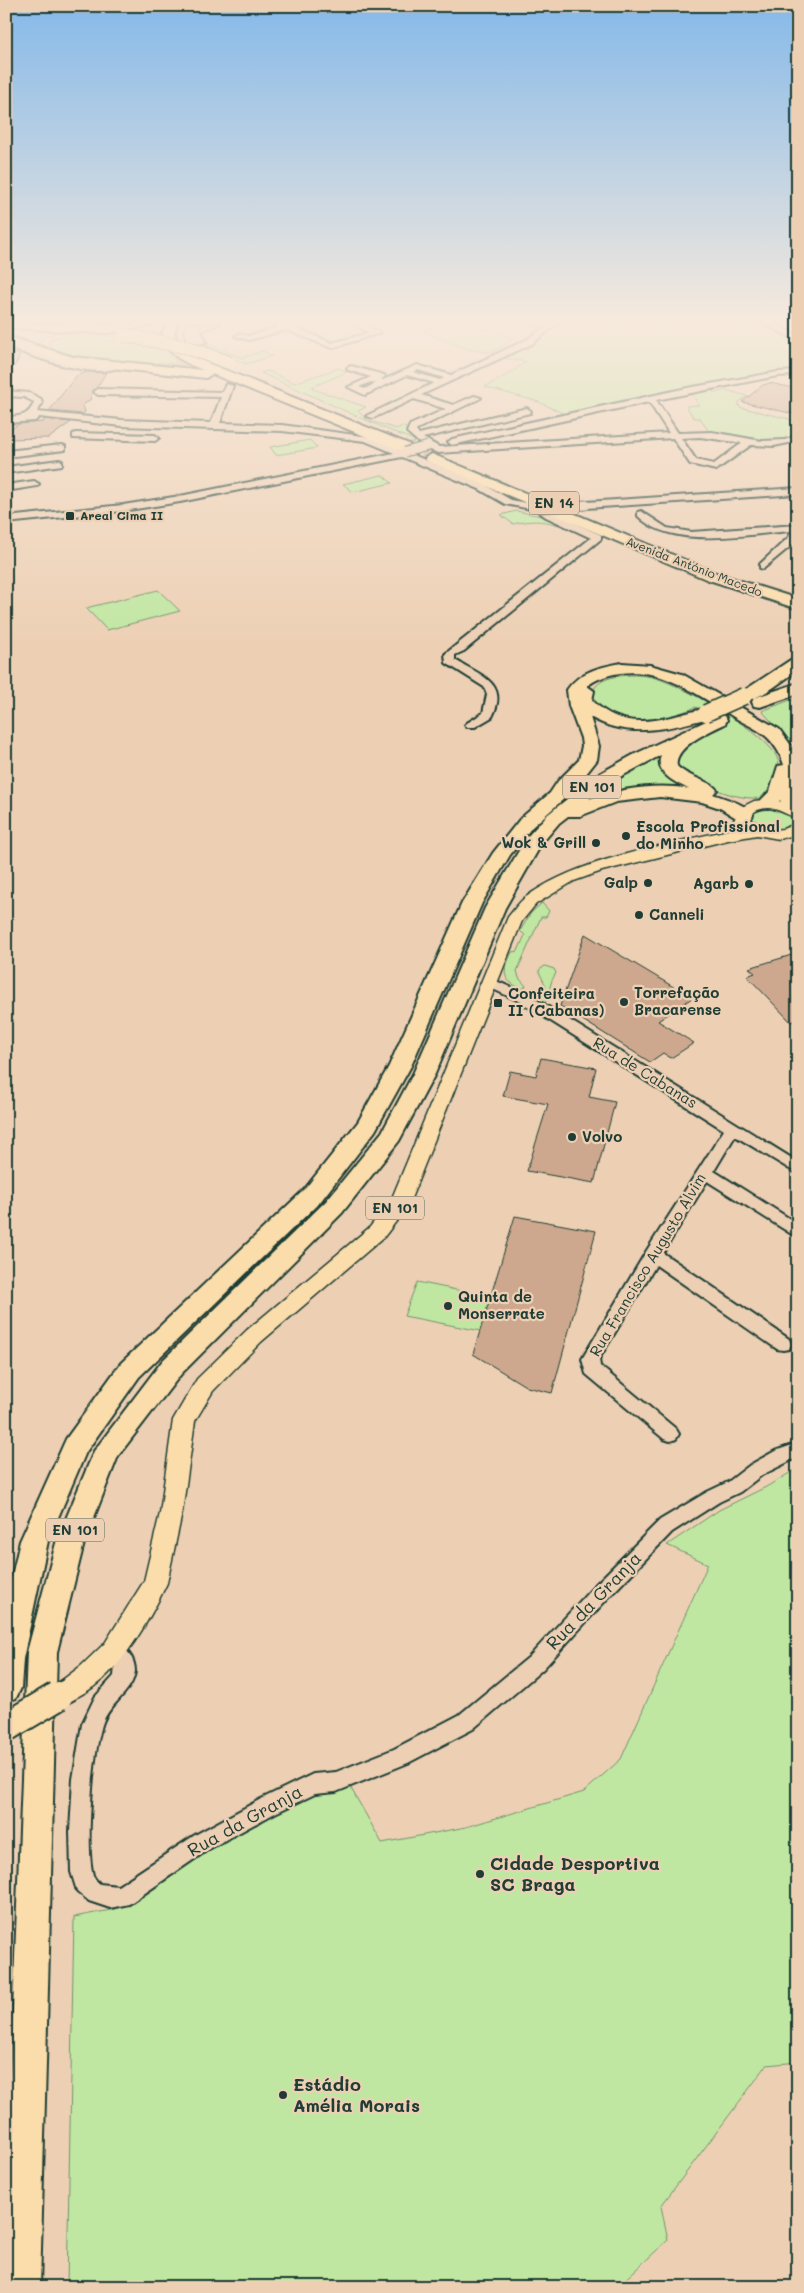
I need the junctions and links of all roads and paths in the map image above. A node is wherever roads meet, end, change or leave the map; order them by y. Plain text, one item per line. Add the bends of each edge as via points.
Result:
1 (77, 430) edge
2 (292, 430) edge
3 (361, 430) edge
4 (370, 430) edge
5 (412, 430) edge
6 (468, 430) edge
7 (518, 430) edge
8 (672, 430) edge
9 (76, 436) junction
10 (676, 436) junction
11 (155, 438) dead end
12 (798, 438) edge
13 (749, 442) junction
14 (77, 446) dead end
15 (62, 448) dead end
16 (409, 448) junction
17 (434, 452) junction
18 (6, 454) edge
19 (60, 463) dead end
20 (6, 470) edge
21 (34, 484) dead end
22 (6, 488) edge
23 (798, 491) edge
24 (563, 506) junction
25 (538, 508) junction
26 (641, 514) dead end
27 (6, 520) edge
28 (797, 528) edge
29 (642, 548) junction
30 (763, 566) dead end
31 (740, 580) junction
32 (798, 588) edge
33 (798, 598) edge
34 (798, 604) edge
35 (798, 617) edge
36 (798, 662) edge
37 (798, 688) edge
38 (750, 700) junction
39 (712, 717) junction
40 (471, 725) dead end
41 (688, 735) junction
42 (557, 796) junction
43 (763, 804) junction
44 (795, 811) edge
45 (744, 817) junction
46 (798, 828) edge
47 (758, 831) junction
48 (728, 836) junction
49 (518, 867) junction
50 (489, 982) junction
51 (732, 1127) junction
52 (798, 1169) edge
53 (704, 1172) junction
54 (798, 1232) edge
55 (653, 1254) junction
56 (783, 1344) dead end
57 (670, 1434) dead end
58 (798, 1450) edge
59 (114, 1651) junction
60 (6, 1688) edge
61 (70, 1689) joint
62 (6, 1727) edge
63 (20, 2287) edge

1 - 9 street
2 - 16 street
3 - 16 highway
4 - 16 highway
5 - 16 street
6 - 16 street
7 - 17 street
8 - 10 street
9 - 11 street
9 - 14 street
10 - 13 street via 713,434
10 - 13 street via 693,462 716,467
10 - 17 street
12 - 13 street via 778,444
15 - 18 street
16 - 17 street
16 - 17 street
16 - 25 street via 508,502
16 - 27 street via 180,499
17 - 24 highway, EN 14
17 - 29 highway, Avenida António Macedo / EN 14
19 - 20 street
21 - 22 street
23 - 24 street, bridge
24 - 25 street, bridge
24 - 31 highway, EN 14
25 - 40 street via 598,536 450,654 450,662 489,685 493,694 488,715
26 - 28 street via 664,530 691,535
28 - 30 street via 794,538
29 - 34 highway, Avenida António Macedo / EN 14 via 730,583
29 - 35 highway via 672,566
31 - 32 highway via 779,588
31 - 33 highway, Avenida António Macedo / EN 14
36 - 38 highway, EN 101
37 - 38 highway, EN 101
38 - 39 highway, EN 101
39 - 41 highway, EN 101
39 - 42 highway, EN 101 via 629,750
39 - 43 highway via 656,725 622,724 597,716 584,701 585,692 593,682 614,674 652,674 681,684 753,726 776,748 784,770 778,793
41 - 43 highway via 667,759 674,774 733,799
41 - 49 highway, EN 101 via 604,779 573,802 534,841
42 - 44 highway via 561,786 587,762 590,754 590,743 577,712 576,690 595,674 638,667 670,674 773,733 791,756 794,768 789,797
42 - 60 highway, EN 101 via 526,823 502,853 472,903 400,1066 367,1126 312,1196 130,1370 75,1447 34,1541 8,1659
43 - 44 main road via 776,804
43 - 45 main road via 747,810
45 - 47 main road
45 - 48 main road via 740,826
45 - 49 highway via 716,800 670,792 624,794 603,799 570,814
46 - 47 main road, EN 101 via 776,835
47 - 48 main road, EN 101
48 - 50 main road, EN 101 via 596,868 559,882 530,901 514,920
49 - 63 highway, EN 101 via 495,908 424,1074 391,1136 334,1207 172,1367 107,1451 70,1543 42,1652
50 - 51 street, Rua de Cabanas via 524,998
50 - 59 main road, EN 101 via 401,1201 376,1232 254,1336 205,1385 184,1420 171,1513 155,1583
51 - 52 street, Rua de Cabanas
51 - 53 street, Rua Francisco Augusto Alvim
53 - 54 street
53 - 55 street, Rua Francisco Augusto Alvim
55 - 56 street
55 - 57 street, Rua Francisco Augusto Alvim via 590,1359 592,1369
58 - 59 street, Rua da Granja via 756,1470 734,1488 666,1526 536,1663 466,1722 401,1756 336,1782 312,1784 202,1842 121,1896 107,1898 95,1894 83,1881 81,1858 86,1747 97,1711 123,1680 125,1669 123,1658
59 - 61 main road, EN 101
61 - 62 main road, EN 101, bridge

